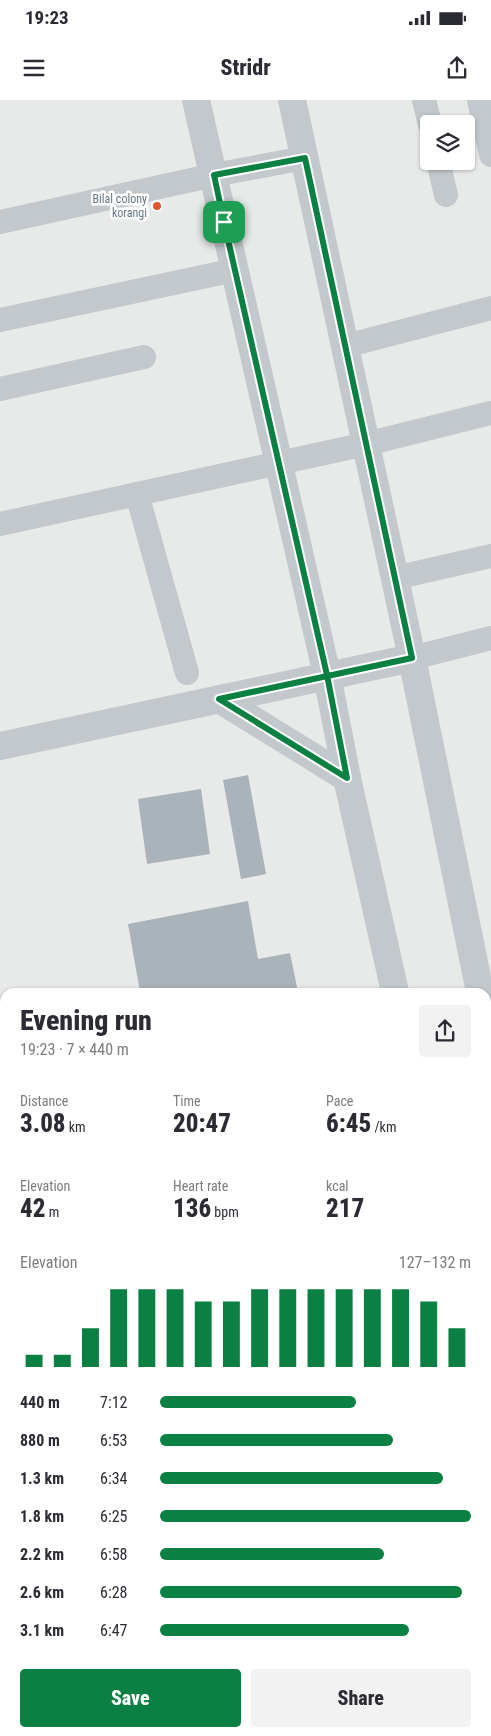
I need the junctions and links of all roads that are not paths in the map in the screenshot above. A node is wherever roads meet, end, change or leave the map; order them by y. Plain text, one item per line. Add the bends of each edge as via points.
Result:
1 (196, 100) edge
2 (292, 100) edge
3 (424, 100) edge
4 (479, 100) edge
5 (428, 115) edge
6 (491, 155) edge
7 (305, 158) junction
8 (440, 170) edge
9 (214, 175) junction
10 (446, 195) dead end
11 (0, 222) edge
12 (235, 270) junction
13 (491, 308) edge
14 (0, 320) edge
15 (345, 346) junction
16 (144, 357) dead end
17 (0, 389) edge
18 (491, 413) edge
19 (366, 444) junction
20 (279, 463) junction
21 (137, 494) junction
22 (0, 524) edge
23 (491, 556) edge
24 (395, 578) junction
25 (491, 638) edge
26 (412, 658) junction
27 (188, 673) dead end
28 (327, 675) junction
29 (219, 699) junction
30 (0, 746) edge
31 (347, 778) junction
32 (394, 988) edge
33 (479, 988) edge

1 - 9 street
2 - 7 street
3 - 5 street
4 - 6 street
7 - 9 street
7 - 15 street
8 - 10 street
9 - 11 street
9 - 12 street
12 - 14 street
12 - 20 street
13 - 15 street
15 - 19 street
16 - 17 street
18 - 19 street
19 - 20 street
19 - 24 street
20 - 21 street
20 - 28 street
21 - 22 street
21 - 27 street
23 - 24 street
24 - 26 street
25 - 26 street
26 - 28 street
26 - 33 street
28 - 29 street
28 - 31 street
29 - 30 street
29 - 31 street
31 - 32 street

